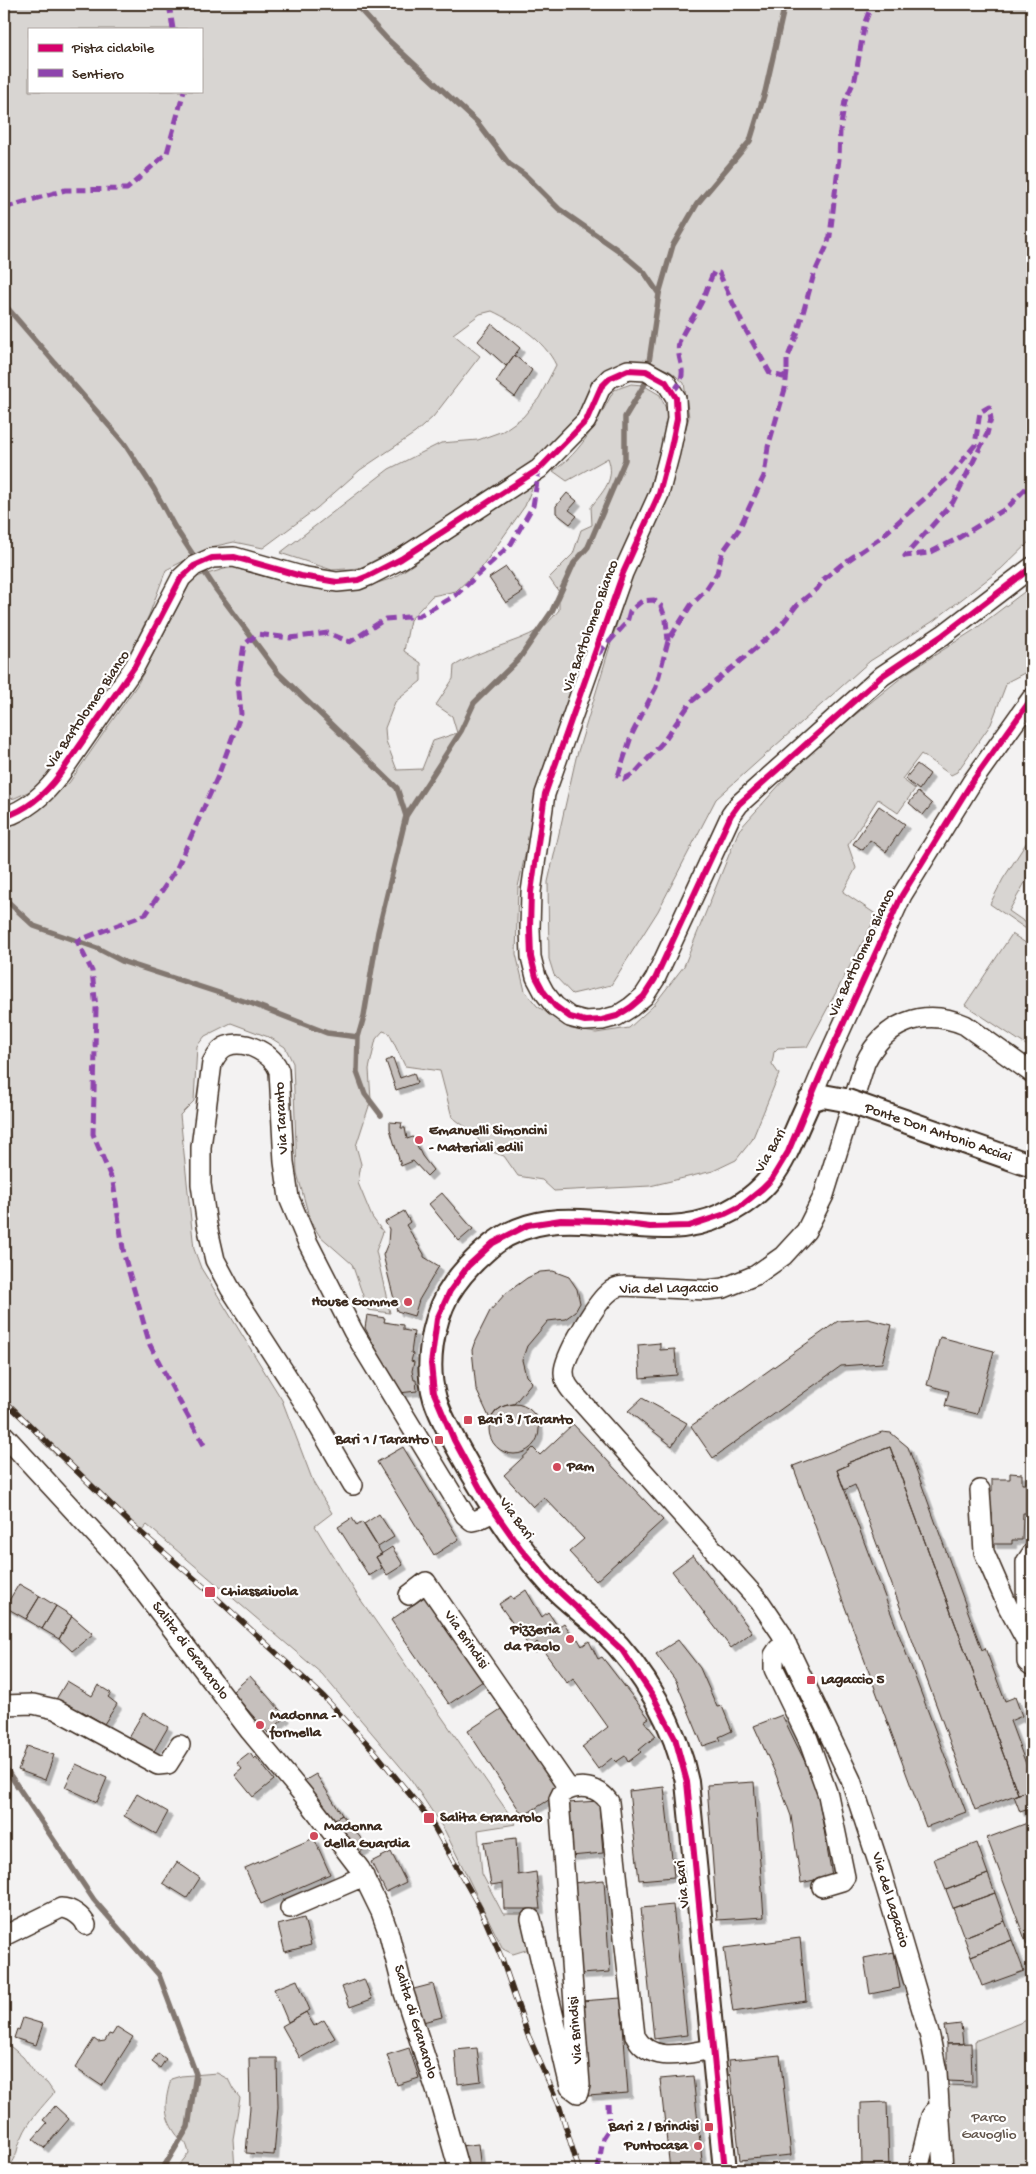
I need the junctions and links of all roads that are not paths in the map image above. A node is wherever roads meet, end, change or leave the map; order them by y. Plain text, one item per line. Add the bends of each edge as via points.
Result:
1 (1032, 568) edge
2 (1032, 698) edge
3 (4, 817) edge
4 (1032, 1073) edge
5 (810, 1100) junction
6 (1032, 1166) edge
7 (4, 1435) edge
8 (353, 1485) dead end
9 (980, 1490) dead end
10 (494, 1512) junction
11 (1032, 1553) edge
12 (409, 1595) dead end
13 (1027, 1642) junction
14 (786, 1645) junction
15 (1032, 1666) edge
16 (4, 1705) edge
17 (180, 1745) dead end
18 (569, 1789) junction
19 (364, 1876) junction
20 (822, 1887) dead end
21 (290, 1908) dead end
22 (531, 1919) dead end
23 (86, 1925) dead end
24 (4, 1936) edge
25 (713, 2049) junction
26 (940, 2110) junction
27 (459, 2170) edge
28 (725, 2170) edge
29 (918, 2170) edge
30 (943, 2170) edge

1 - 3 street, Via Bartolomeo Bianco via 882,676 739,804 655,979 644,996 631,1007 602,1020 585,1021 570,1017 544,992 531,957 531,892 544,794 623,573 659,494 670,452 677,419 676,398 666,382 646,371 628,370 610,378 601,387 586,421 539,469 401,559 368,576 337,582 234,557 212,558 194,566 178,583 135,666 60,774 47,791
2 - 5 street, Via Bartolomeo Bianco via 972,782 902,895
4 - 14 street, Via del Lagaccio via 965,1025 944,1018 927,1018 890,1030 871,1050 865,1063 824,1195 806,1231 783,1256 756,1275 724,1288 618,1286 606,1294 565,1360 564,1379 568,1387 760,1602
5 - 6 street, Ponte Don Antonio Acciai, bridge via 823,1096 844,1100
5 - 10 street, Via Bari via 788,1152 771,1180 751,1198 725,1214 702,1223 669,1228 580,1220 536,1223 493,1243 458,1278 442,1307 434,1334 431,1364 434,1393 454,1440
7 - 19 street, Salita di Granarolo via 122,1563 250,1731 334,1833
8 - 10 street, Via Taranto via 215,1260 201,1184 201,1147 212,1063 218,1052 228,1045 256,1049 276,1062 289,1198 352,1331 465,1515 477,1520
9 - 13 street via 984,1552
10 - 25 street, Via Bari via 551,1584 622,1650 653,1696 675,1738 686,1782
11 - 13 street via 1026,1562
12 - 18 street, Via Brindisi via 426,1582
13 - 15 street via 1027,1662
14 - 20 street via 774,1655 774,1670 808,1739 828,1795 845,1877
14 - 26 street, Via del Lagaccio via 851,1780 930,2037
16 - 17 street via 33,1704 55,1709 158,1765 168,1764
18 - 22 street, Via Brindisi via 559,1800 580,2085 578,2093 570,2087
18 - 25 street via 594,1790 604,1794 609,1802 635,2036 639,2044 651,2053 676,2055
19 - 21 street
19 - 27 street, Salita di Granarolo via 389,1934
23 - 24 street via 70,1909 61,1908
25 - 28 street, Via Bari
26 - 29 street via 931,2116
26 - 30 street, Via del Lagaccio

